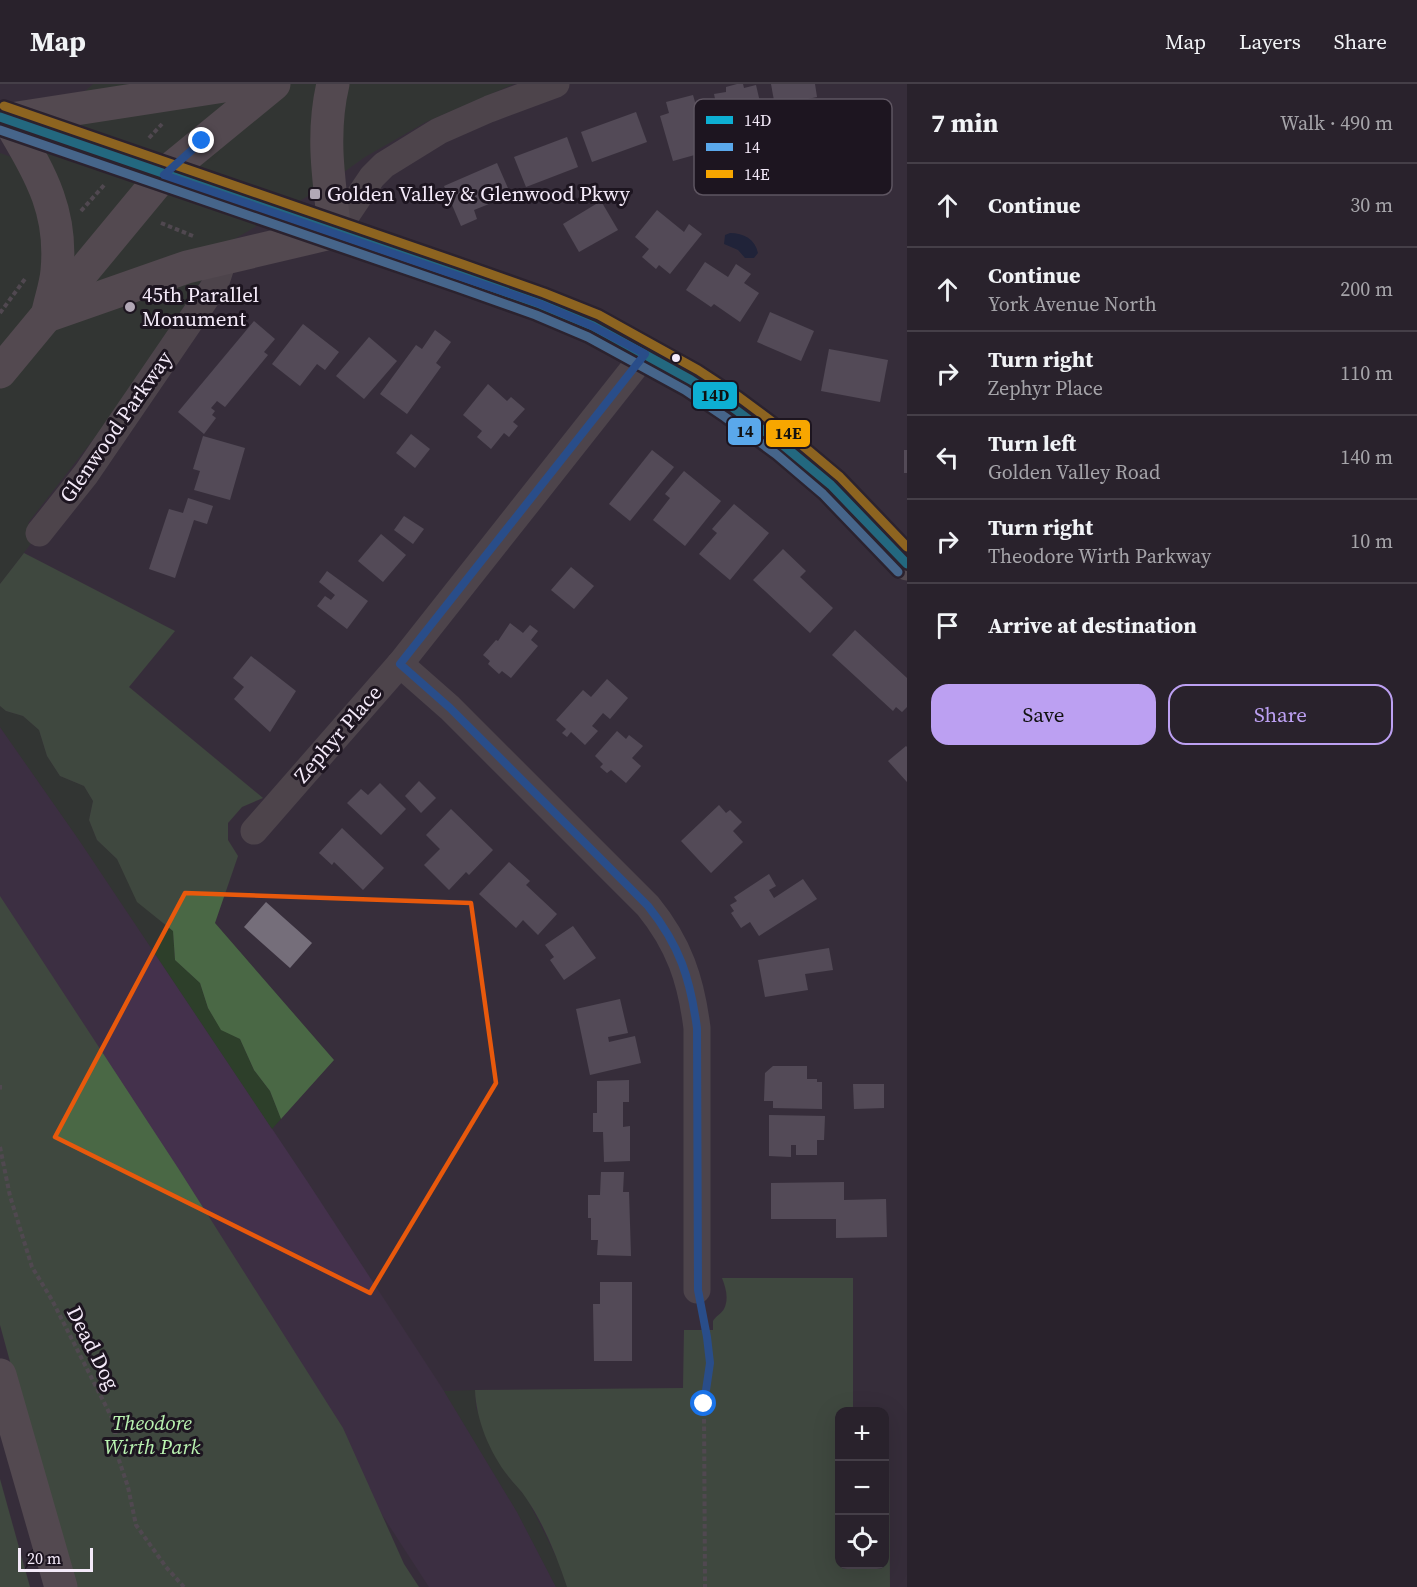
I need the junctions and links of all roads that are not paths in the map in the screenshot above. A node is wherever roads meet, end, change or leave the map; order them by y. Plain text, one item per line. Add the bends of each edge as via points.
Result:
1 (237, 84) edge
2 (274, 84) edge
3 (333, 84) edge
4 (556, 84) edge
5 (4, 118) edge
6 (164, 175) junction
7 (335, 232) junction
8 (224, 257) junction
9 (47, 316) junction
10 (645, 354) junction
11 (0, 372) edge
12 (39, 533) dead end
13 (907, 564) edge
14 (400, 664) junction
15 (254, 831) dead end
16 (698, 1290) road end
17 (0, 1375) edge
18 (61, 1587) edge

1 - 5 street
2 - 6 street
3 - 7 street via 325,139
4 - 7 street via 440,131 384,165
5 - 6 street
5 - 9 street via 39,174 53,209 58,235 57,273
6 - 7 street
6 - 9 street
7 - 8 street
7 - 10 street via 540,304
8 - 9 street
8 - 12 street, Glenwood Parkway via 216,285 86,474
9 - 11 street
10 - 13 street via 732,407 783,445 831,485
10 - 14 street, Zephyr Place
14 - 15 street, Zephyr Place
14 - 16 street via 450,708 648,906 662,923 686,969 697,1028
17 - 18 street

